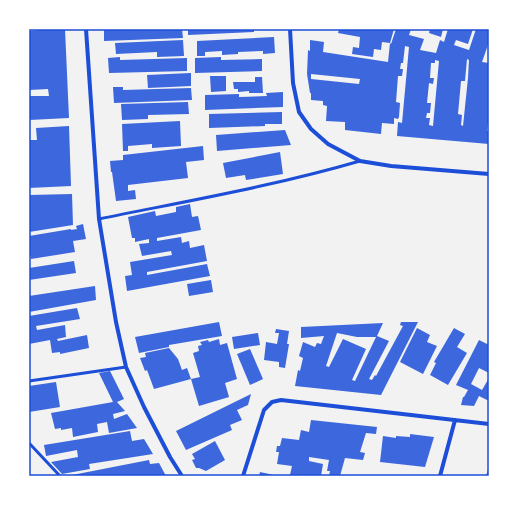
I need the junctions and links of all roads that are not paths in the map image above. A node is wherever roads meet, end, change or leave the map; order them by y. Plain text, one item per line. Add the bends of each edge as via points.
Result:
1 (86, 29) edge
2 (290, 29) edge
3 (360, 162) junction
4 (489, 174) edge
5 (99, 219) junction
6 (126, 367) junction
7 (29, 381) edge
8 (455, 420) junction
9 (489, 424) edge
10 (29, 443) edge
11 (60, 476) edge
12 (182, 476) edge
13 (243, 476) edge
14 (440, 476) edge

1 - 5 street
2 - 3 street via 293,83 299,112 311,129 328,144
3 - 4 street
3 - 5 lane via 229,194
5 - 6 street
6 - 7 lane
6 - 12 street via 144,407
8 - 9 street
8 - 13 street via 281,400 272,402 264,410
8 - 14 street
10 - 11 lane

